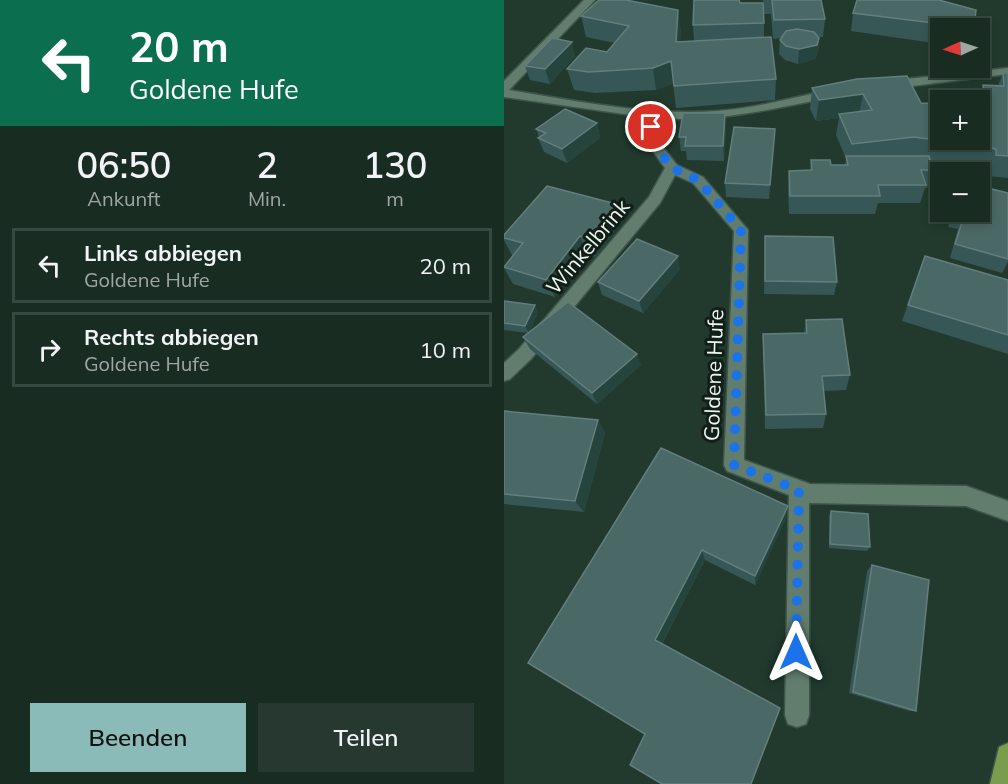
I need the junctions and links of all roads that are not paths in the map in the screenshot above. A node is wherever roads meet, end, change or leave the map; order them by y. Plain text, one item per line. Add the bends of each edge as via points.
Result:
1 (590, 0) edge
2 (1008, 71) edge
3 (876, 87) edge
4 (504, 88) edge
5 (842, 92) edge
6 (504, 93) edge
7 (651, 115) junction
8 (672, 168) junction
9 (504, 374) edge
10 (799, 490) junction
11 (1008, 511) edge
12 (797, 715) dead end
13 (1008, 756) edge
14 (1003, 784) edge

1 - 4 street
2 - 3 street
5 - 7 street via 718,115
6 - 7 street
7 - 8 street, Goldene Hufe via 651,140
8 - 9 street, Winkelbrink via 655,200
8 - 10 street, Goldene Hufe via 698,180 741,230 734,465
10 - 11 street, Goldene Hufe via 810,494 966,496
10 - 12 street
13 - 14 main road

